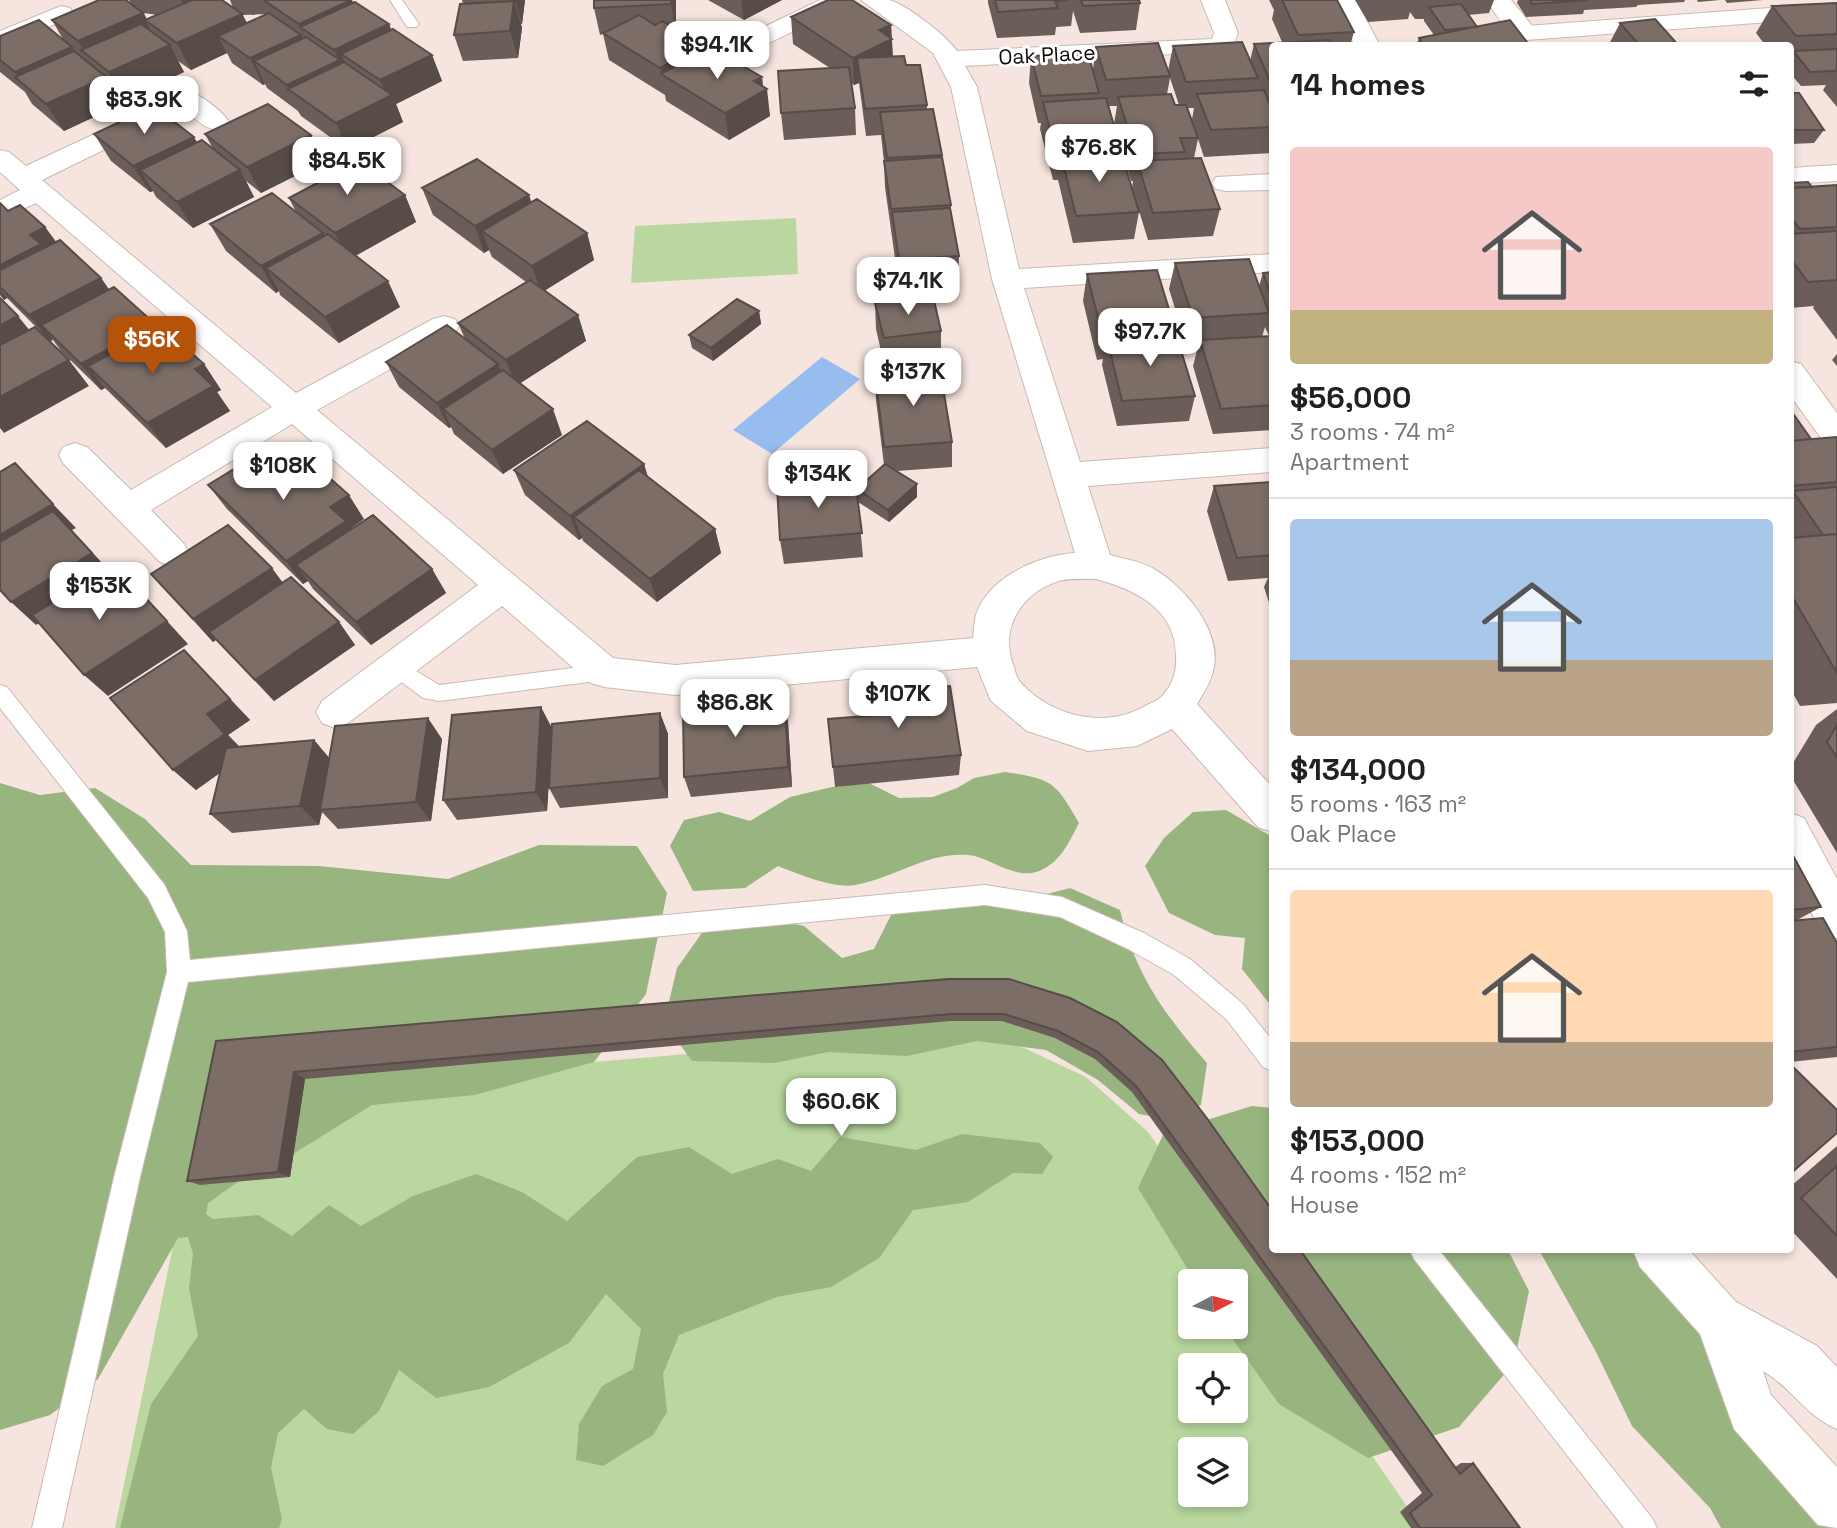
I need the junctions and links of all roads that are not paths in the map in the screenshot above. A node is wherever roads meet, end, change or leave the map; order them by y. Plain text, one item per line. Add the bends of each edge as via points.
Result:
1 (396, 0) edge
2 (839, 0) edge
3 (873, 0) edge
4 (1213, 0) edge
5 (1344, 0) edge
6 (1498, 0) edge
7 (1837, 10) edge
8 (61, 13) edge
9 (412, 24) dead end
10 (1531, 39) edge
11 (0, 40) edge
12 (1366, 42) edge
13 (723, 55) edge
14 (949, 59) junction
15 (217, 124) dead end
16 (1837, 173) edge
17 (21, 175) edge
18 (1794, 176) edge
19 (1269, 182) edge
20 (1226, 183) dead end
21 (0, 211) edge
22 (1269, 263) edge
23 (1007, 279) junction
24 (444, 326) edge
25 (1794, 378) edge
26 (294, 408) junction
27 (1837, 437) edge
28 (75, 455) dead end
29 (1269, 460) edge
30 (1067, 475) junction
31 (128, 508) junction
32 (172, 553) dead end
33 (1096, 565) junction
34 (503, 586) junction
35 (989, 651) junction
36 (395, 666) junction
37 (604, 672) junction
38 (0, 693) edge
39 (1176, 707) junction
40 (335, 712) dead end
41 (1269, 813) edge
42 (1794, 838) edge
43 (1837, 919) edge
44 (179, 972) junction
45 (1269, 1055) edge
46 (1425, 1253) edge
47 (1660, 1253) edge
48 (1719, 1319) junction
49 (1837, 1404) edge
50 (1837, 1506) edge
51 (47, 1528) edge
52 (1642, 1528) edge

1 - 9 lane
2 - 13 street
3 - 14 street via 907,21
4 - 14 street, Oak Place via 1226,33 1223,43 1216,46
5 - 12 street
6 - 10 street
7 - 10 street
8 - 11 street
14 - 23 street via 964,87
15 - 17 street via 187,99
16 - 18 street
17 - 21 street
17 - 26 street
19 - 20 street
22 - 23 street
23 - 30 street
24 - 26 street
25 - 27 street
26 - 31 street
26 - 34 street
28 - 31 street
29 - 30 street
30 - 33 street
31 - 32 street
33 - 35 street via 1054,568 1018,586 995,615
33 - 39 street via 1139,577 1173,602 1194,636 1195,673
34 - 36 street
34 - 37 street
35 - 37 street via 675,680
35 - 39 street via 1004,690 1040,720 1076,732 1137,730
36 - 37 lane via 430,692 439,693
36 - 40 street
38 - 44 lane via 156,891 176,931
39 - 41 street
42 - 43 street
44 - 45 lane via 985,895 1062,907 1136,941 1182,967 1235,1012
44 - 51 lane
46 - 52 lane
47 - 48 street
48 - 49 street via 1799,1364
48 - 50 street via 1752,1411

